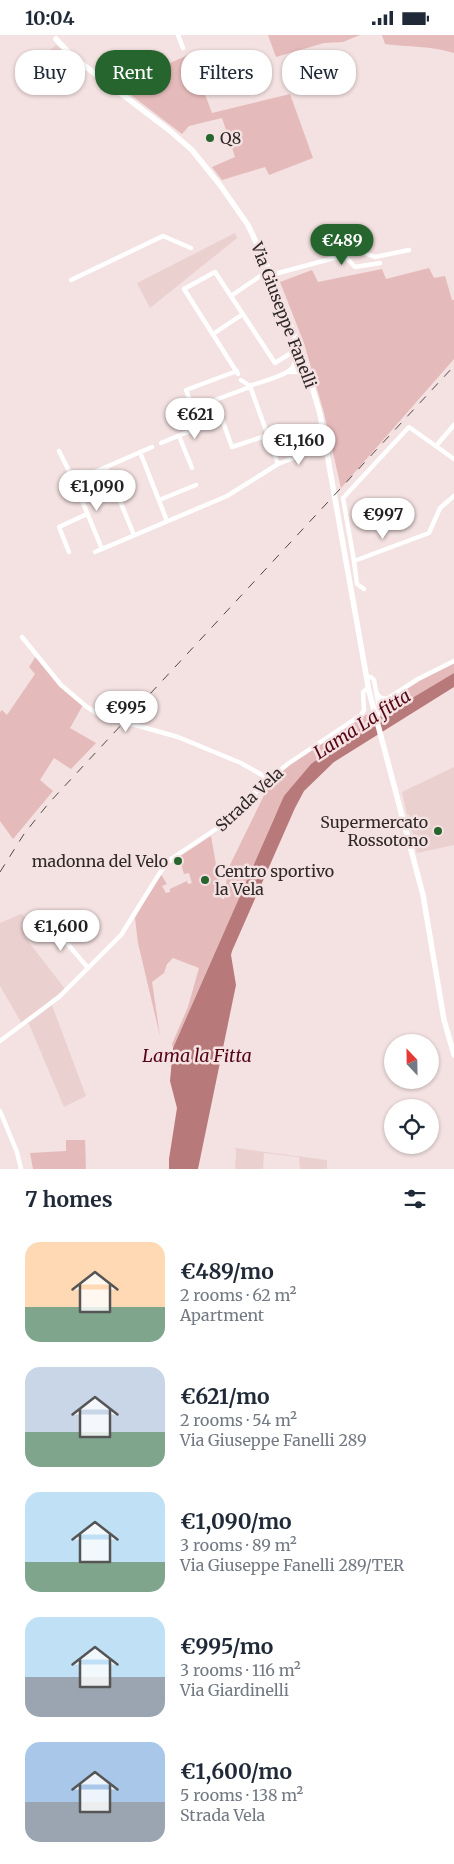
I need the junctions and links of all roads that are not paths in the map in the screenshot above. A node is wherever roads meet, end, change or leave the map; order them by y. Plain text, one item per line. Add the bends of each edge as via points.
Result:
1 (178, 35) edge
2 (54, 37) edge
3 (183, 48) dead end
4 (356, 231) dead end
5 (191, 247) dead end
6 (409, 250) dead end
7 (344, 255) junction
8 (380, 263) dead end
9 (270, 273) junction
10 (70, 280) dead end
11 (231, 296) junction
12 (243, 314) junction
13 (213, 334) junction
14 (298, 343) junction
15 (291, 353) dead end
16 (306, 366) junction
17 (295, 370) junction
18 (310, 377) junction
19 (241, 380) dead end
20 (250, 387) junction
21 (191, 403) dead end
22 (222, 418) junction
23 (454, 425) edge
24 (268, 435) junction
25 (179, 436) junction
26 (161, 443) dead end
27 (436, 446) junction
28 (152, 447) dead end
29 (314, 450) dead end
30 (59, 451) dead end
31 (140, 452) junction
32 (454, 459) edge
33 (278, 464) junction
34 (106, 467) junction
35 (192, 468) dead end
36 (74, 481) junction
37 (196, 485) dead end
38 (454, 496) edge
39 (159, 500) junction
40 (87, 514) junction
41 (167, 521) junction
42 (134, 535) junction
43 (102, 549) junction
44 (69, 552) dead end
45 (95, 552) dead end
46 (354, 561) junction
47 (364, 589) dead end
48 (22, 637) dead end
49 (454, 661) edge
50 (366, 677) junction
51 (368, 688) junction
52 (377, 694) junction
53 (375, 721) junction
54 (269, 779) junction
55 (50, 923) dead end
56 (88, 968) junction
57 (0, 1041) edge
58 (454, 1055) edge
59 (0, 1111) edge
60 (21, 1169) edge

1 - 3 street
2 - 9 main road, Via Giuseppe Fanelli via 192,150 248,225
4 - 7 street via 341,242
5 - 10 street via 163,236
6 - 7 street via 375,257 360,251
7 - 8 street via 355,267
7 - 9 street
9 - 11 street
9 - 14 main road, Via Giuseppe Fanelli
11 - 12 street
11 - 13 street via 215,272 184,289
12 - 13 street
12 - 15 street via 275,363
13 - 21 street via 238,373 186,391
14 - 16 main road, Via Giuseppe Fanelli
14 - 17 street
16 - 17 street via 301,365
16 - 18 main road, Via Giuseppe Fanelli
17 - 18 street
17 - 20 street
18 - 50 main road, Via Giuseppe Fanelli via 325,441
19 - 20 street
20 - 22 street via 215,400
20 - 24 street
22 - 24 street via 232,447
22 - 25 street
23 - 27 street
24 - 33 street
25 - 26 street
25 - 35 street
27 - 32 street
27 - 46 street via 409,427 343,498
28 - 31 street
29 - 33 street
30 - 36 street
31 - 34 street
31 - 39 street
33 - 41 street via 229,495
34 - 36 street
34 - 42 street
36 - 40 street
36 - 43 street
37 - 39 street
38 - 46 street via 440,508 429,533
39 - 41 street
40 - 43 street
40 - 44 street via 59,527
41 - 42 street
42 - 43 street
43 - 45 street
46 - 47 street via 357,583
48 - 54 street via 61,685 100,715 178,737 241,763
49 - 52 street via 387,699
50 - 51 main road, Via Giuseppe Fanelli
50 - 52 street via 373,678
51 - 53 main road, Via Giuseppe Fanelli
51 - 54 street, Strada Vela via 362,692 364,710 361,715
52 - 53 street via 380,707
53 - 58 main road, Via Giuseppe Fanelli via 423,895 444,1020
54 - 56 street, Strada Vela via 225,823 171,859 126,929
55 - 56 street
56 - 57 street, Strada Vela via 59,997
59 - 60 street

